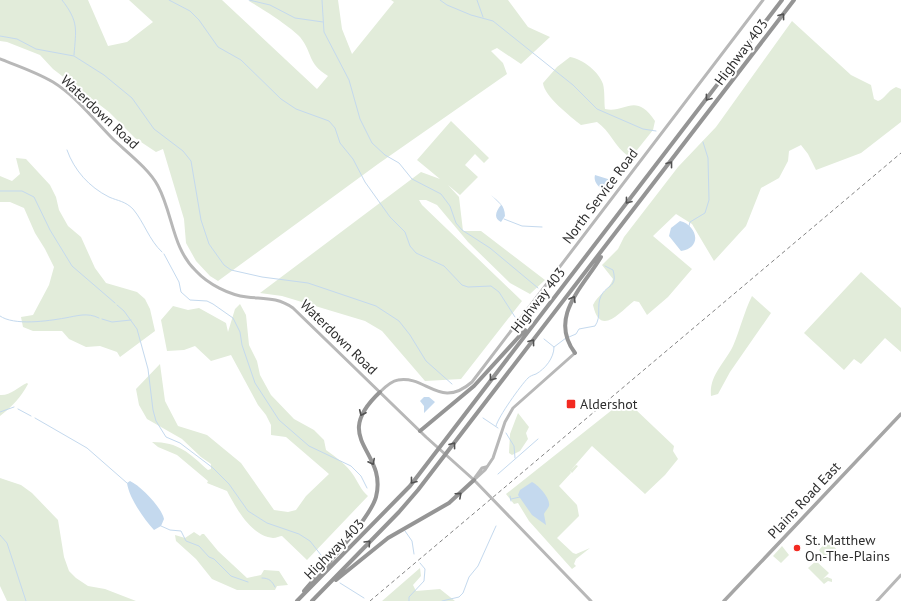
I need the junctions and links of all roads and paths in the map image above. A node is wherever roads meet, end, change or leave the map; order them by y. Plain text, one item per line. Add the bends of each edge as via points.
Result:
1 (763, 0) edge
2 (782, 0) edge
3 (794, 0) edge
4 (0, 59) edge
5 (612, 239) junction
6 (541, 314) junction
7 (575, 353) joint
8 (380, 392) junction
9 (901, 414) edge
10 (420, 431) junction
11 (474, 480) junction
12 (901, 575) edge
13 (296, 601) edge
14 (312, 601) edge
15 (591, 601) edge
16 (724, 601) edge
17 (877, 601) edge

1 - 8 main road, North Service Road via 472,382 463,389 447,393 412,381 401,380 392,382
2 -> 6 highway, Highway 403
5 -> 3 highway, Highway 403
4 - 8 main road, Waterdown Road via 49,80 63,90 154,180 165,203 176,241 197,273 208,282 232,293 247,297 270,298 290,306
7 -> 5 highway via 566,338 565,321 569,306
14 -> 5 highway, Highway 403 via 418,490
6 - 10 highway via 474,386
6 -> 13 highway, Highway 403 via 410,486
7 - 11 main road via 511,411 494,455
8 - 10 main road, Waterdown Road
8 -> 13 highway via 367,405 358,424 361,441 376,472 378,484 374,502 366,517
9 - 16 main road, Plains Road East
10 - 11 main road, Waterdown Road
14 -> 11 highway via 388,538 449,503
11 - 15 main road, Waterdown Road
12 - 17 main road

